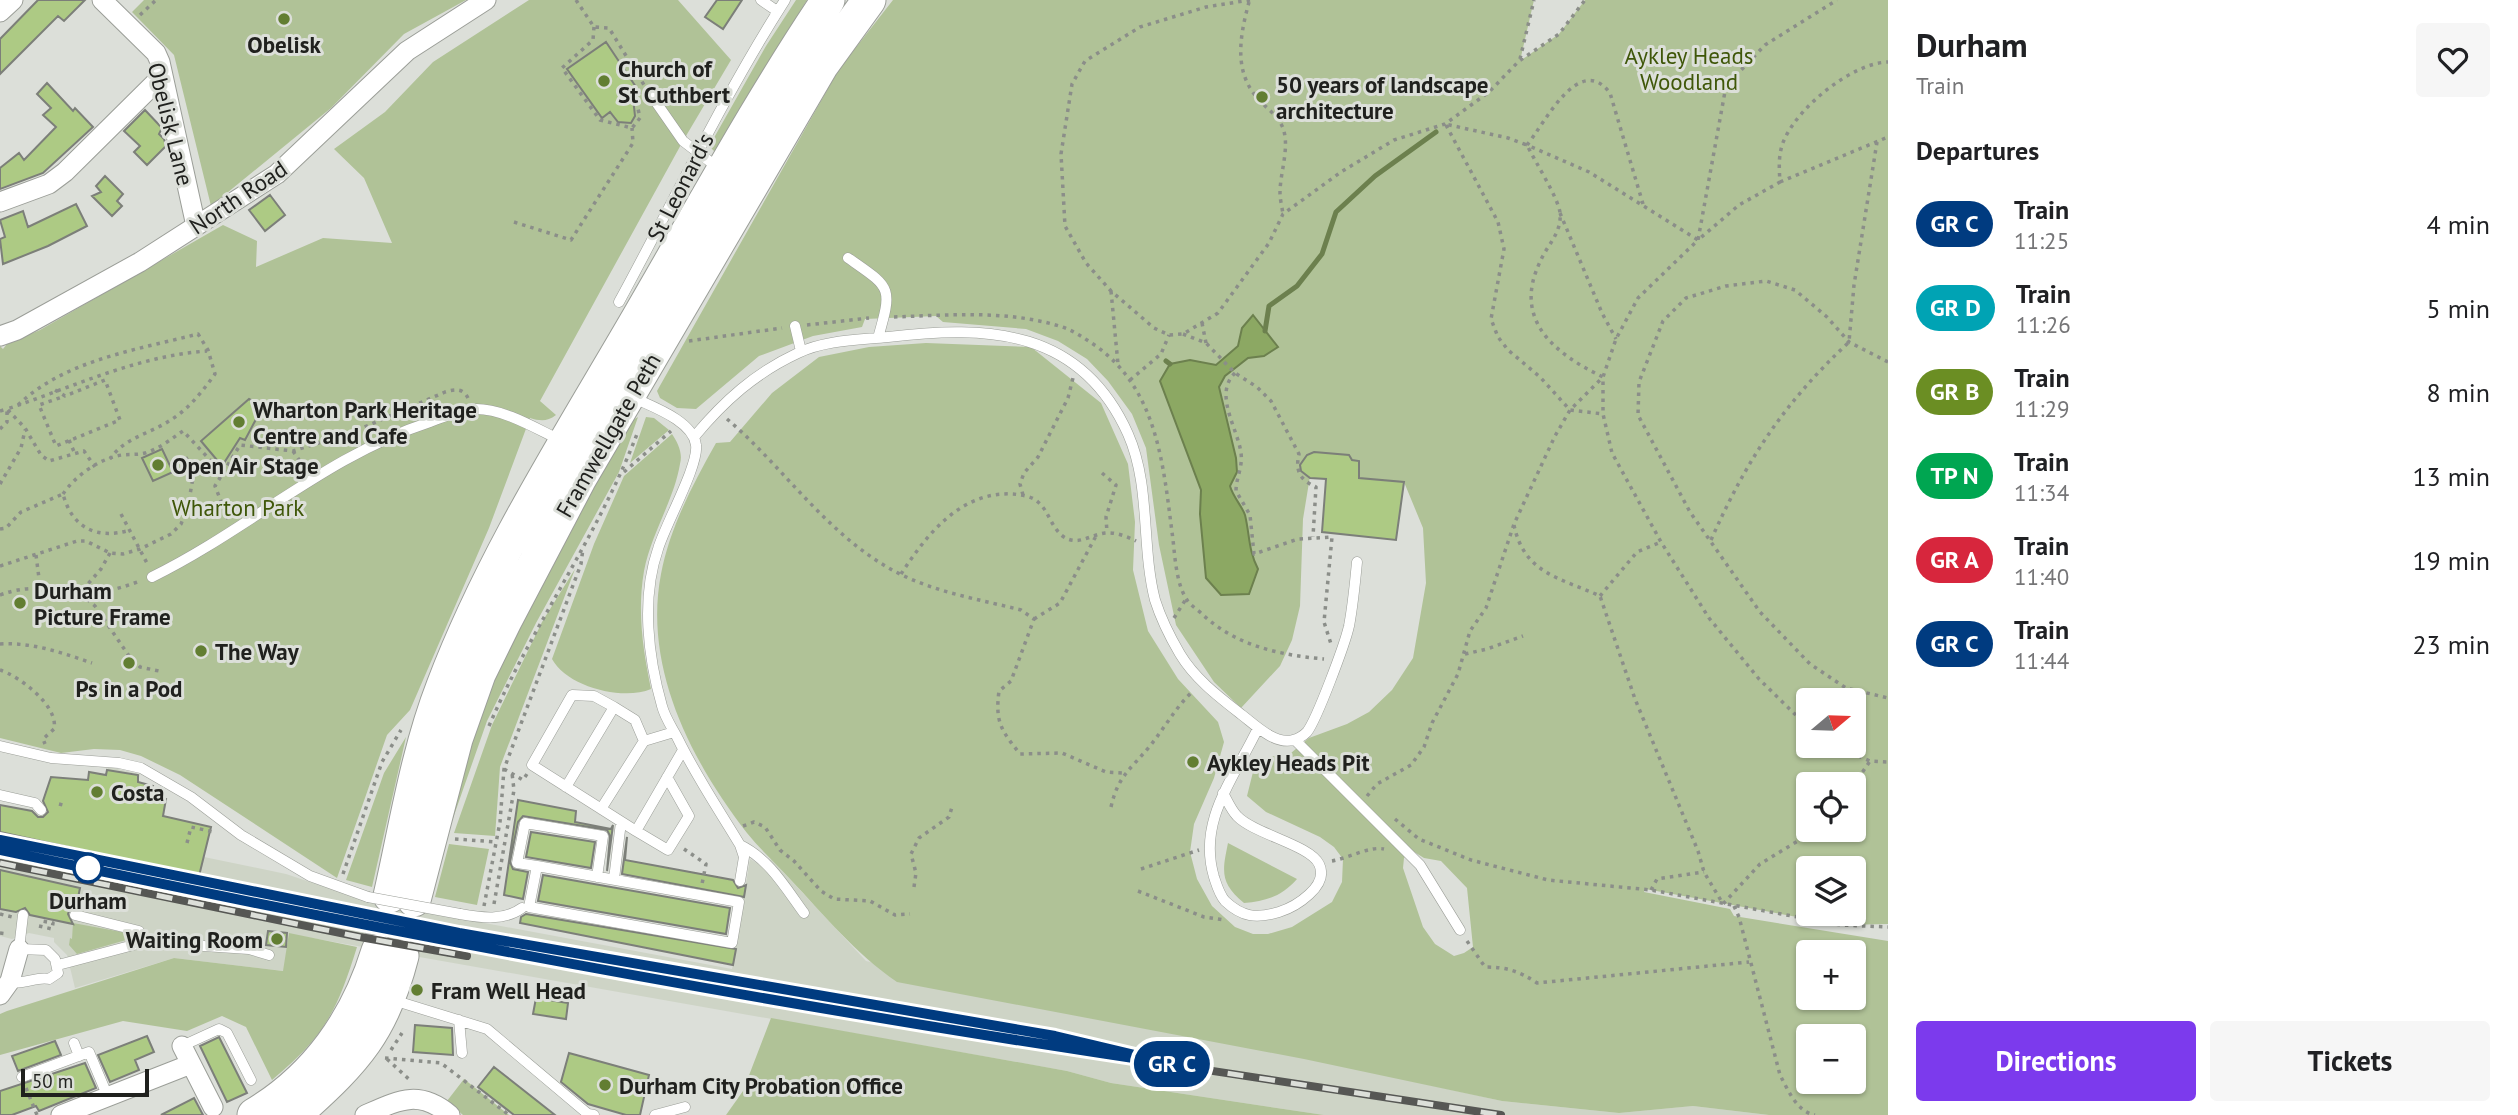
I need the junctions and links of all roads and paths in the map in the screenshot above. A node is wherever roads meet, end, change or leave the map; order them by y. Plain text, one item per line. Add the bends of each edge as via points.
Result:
1 (13, 0) edge
2 (102, 0) edge
3 (486, 0) edge
4 (576, 0) edge
5 (761, 0) edge
6 (785, 0) edge
7 (828, 0) edge
8 (869, 0) edge
9 (1534, 0) edge
10 (1585, 0) edge
11 (1837, 0) edge
12 (1250, 1) edge
13 (777, 11) junction
14 (0, 12) edge
15 (594, 27) junction
16 (1519, 61) junction
17 (1888, 62) edge
18 (162, 76) junction
19 (651, 95) junction
20 (1445, 124) junction
21 (632, 128) junction
22 (1888, 137) edge
23 (1877, 142) junction
24 (1527, 145) junction
25 (728, 175) junction
26 (1780, 182) junction
27 (0, 202) edge
28 (1643, 204) junction
29 (672, 206) junction
30 (1560, 212) junction
31 (1283, 214) junction
32 (514, 222) dead end
33 (195, 226) junction
34 (685, 236) junction
35 (1698, 240) junction
36 (848, 258) dead end
37 (1111, 291) junction
38 (620, 302) dead end
39 (884, 318) junction
40 (1202, 323) junction
41 (795, 326) junction
42 (1183, 334) junction
43 (1169, 335) junction
44 (0, 336) edge
45 (878, 338) junction
46 (1616, 339) junction
47 (684, 342) dead end
48 (1849, 342) junction
49 (1206, 343) junction
50 (208, 351) junction
51 (801, 351) junction
52 (1888, 362) edge
53 (1075, 365) junction
54 (1119, 366) junction
55 (1235, 373) junction
56 (1603, 377) junction
57 (1130, 380) junction
58 (615, 388) junction
59 (55, 390) junction
60 (65, 396) junction
61 (18, 405) junction
62 (7, 409) junction
63 (473, 409) junction
64 (717, 410) junction
65 (1570, 410) junction
66 (0, 411) edge
67 (1604, 414) junction
68 (681, 423) junction
69 (25, 428) junction
70 (0, 429) edge
71 (694, 437) junction
72 (69, 440) junction
73 (564, 442) junction
74 (293, 452) junction
75 (75, 454) junction
76 (184, 454) dead end
77 (110, 459) junction
78 (212, 462) junction
79 (95, 467) junction
80 (304, 468) dead end
81 (194, 472) junction
82 (222, 473) junction
83 (1102, 474) dead end
84 (0, 484) edge
85 (63, 494) junction
86 (1023, 495) junction
87 (121, 514) dead end
88 (1514, 524) junction
89 (0, 529) edge
90 (130, 530) junction
91 (234, 530) junction
92 (1107, 533) junction
93 (1096, 536) junction
94 (1127, 536) dead end
95 (1313, 537) junction
96 (1711, 541) junction
97 (1661, 542) junction
98 (583, 546) junction
99 (140, 549) junction
100 (110, 553) junction
101 (36, 555) junction
102 (146, 560) dead end
103 (1357, 562) dead end
104 (0, 566) edge
105 (901, 575) junction
106 (152, 577) joint
107 (40, 586) junction
108 (80, 593) junction
109 (0, 595) edge
110 (1600, 596) junction
111 (1186, 599) junction
112 (1034, 619) junction
113 (1163, 624) junction
114 (1522, 636) dead end
115 (0, 645) edge
116 (1464, 654) junction
117 (1338, 657) junction
118 (92, 663) dead end
119 (0, 670) edge
120 (159, 671) dead end
121 (1202, 682) junction
122 (1888, 698) edge
123 (614, 707) junction
124 (1796, 715) edge
125 (1258, 728) junction
126 (401, 729) dead end
127 (674, 732) junction
128 (485, 736) dead end
129 (1295, 740) junction
130 (644, 741) junction
131 (0, 746) edge
132 (50, 749) dead end
133 (683, 750) junction
134 (1863, 758) edge
135 (1870, 761) junction
136 (1888, 762) edge
137 (504, 769) junction
138 (1863, 772) edge
139 (512, 773) junction
140 (1123, 773) junction
141 (667, 778) junction
142 (523, 780) dead end
143 (566, 787) junction
144 (1223, 793) junction
145 (0, 795) edge
146 (1376, 803) dead end
147 (951, 807) dead end
148 (1111, 807) dead end
149 (601, 809) junction
150 (41, 810) dead end
151 (1386, 811) dead end
152 (621, 822) junction
153 (636, 831) junction
154 (732, 832) junction
155 (241, 835) junction
156 (446, 838) dead end
157 (1419, 839) junction
158 (496, 842) junction
159 (673, 842) junction
160 (1796, 842) edge
161 (187, 843) dead end
162 (740, 845) junction
163 (1403, 846) junction
164 (1208, 849) junction
165 (1319, 863) junction
166 (537, 866) junction
167 (1141, 869) dead end
168 (1704, 872) junction
169 (705, 875) dead end
170 (597, 877) junction
171 (614, 880) junction
172 (740, 881) dead end
173 (338, 887) junction
174 (914, 887) dead end
175 (1651, 890) junction
176 (1138, 891) dead end
177 (394, 903) junction
178 (1723, 904) junction
179 (1734, 906) junction
180 (522, 908) dead end
181 (804, 913) dead end
182 (1238, 913) junction
183 (910, 914) dead end
184 (23, 915) dead end
185 (75, 915) dead end
186 (487, 917) junction
187 (42, 918) dead end
188 (39, 926) dead end
189 (1888, 927) edge
190 (1460, 930) joint
191 (143, 942) junction
192 (391, 948) junction
193 (19, 949) junction
194 (269, 955) dead end
195 (1749, 962) junction
196 (58, 965) junction
197 (5, 988) edge
198 (389, 999) junction
199 (459, 1020) junction
200 (74, 1043) dead end
201 (182, 1046) joint
202 (462, 1053) dead end
203 (79, 1056) junction
204 (191, 1064) junction
205 (251, 1080) dead end
206 (24, 1081) joint
207 (412, 1082) dead end
208 (108, 1097) junction
209 (213, 1107) dead end
210 (685, 1107) dead end
211 (68, 1114) edge
212 (37, 1115) edge
213 (254, 1115) edge
214 (292, 1115) edge
215 (365, 1115) edge
216 (450, 1115) edge
217 (509, 1115) edge
218 (594, 1115) edge
219 (655, 1115) edge
220 (1815, 1115) edge

1 - 14 street
2 - 18 street, Obelisk Lane via 156,53
3 - 33 street, North Road via 407,51 278,174
4 - 15 path
5 - 13 lane
6 - 13 lane, St Leonard's
7 - 25 highway, Framwellgate Peth
8 - 25 highway, Framwellgate Peth via 822,65
9 - 16 path
10 - 16 path via 1559,34
11 - 35 path via 1765,45 1726,86
12 - 31 path via 1240,43 1242,63 1254,94 1284,130
12 - 37 path via 1140,27 1085,61 1072,84 1061,154 1065,226 1086,262
13 - 25 lane, St Leonard's via 724,100
15 - 19 path via 609,29
15 - 21 path via 593,40 562,68 600,120
16 - 20 path via 1489,92
17 - 26 path via 1864,67 1816,99 1785,138 1779,158
18 - 27 street via 65,172 49,184
18 - 33 street, Obelisk Lane
19 - 21 path via 637,104 640,118
19 - 25 lane via 682,141
20 - 24 path
20 - 31 path via 1394,140
20 - 65 path via 1498,222 1504,249 1491,320 1498,337
21 - 32 path via 633,143 571,240
22 - 23 path
23 - 26 path
23 - 48 path
24 - 28 path via 1588,172
24 - 28 path via 1567,91 1589,79 1602,82 1622,127
24 - 30 path
25 - 29 lane, St Leonard's
25 - 34 highway, Framwellgate Peth
25 - 58 highway, Framwellgate Peth
26 - 35 path via 1739,205
28 - 35 path
29 - 34 lane
29 - 38 lane, St Leonard's
30 - 46 path
30 - 56 path via 1556,238 1540,261 1531,288 1532,314 1545,338
31 - 40 path via 1269,243 1218,313
33 - 44 street, North Road via 141,262
34 - 58 highway, Framwellgate Peth
35 - 46 path via 1638,298
36 - 39 lane via 886,289
37 - 43 path
37 - 54 path
39 - 41 path
39 - 45 lane
39 - 54 path via 977,316 1042,321 1082,336
40 - 42 path
40 - 49 path
41 - 47 path
41 - 51 lane
42 - 43 path
42 - 49 path
43 - 57 path via 1161,354
45 - 51 lane
45 - 53 lane via 926,332 1003,334 1035,342
46 - 56 path
48 - 52 path
48 - 96 path via 1811,377 1780,416 1729,499
48 - 96 path via 1795,290 1766,281 1686,298 1663,321 1639,382 1638,415 1690,512
49 - 55 path
50 - 59 path via 153,360
50 - 61 path via 198,334 102,359 36,388
50 - 77 path via 215,374 203,391 173,419 118,447
51 - 64 lane via 753,377
53 - 86 path via 1068,398 1038,457 1024,473
53 - 113 lane via 1112,406 1136,456 1150,569
54 - 57 path
55 - 95 path via 1271,401 1299,454 1299,475 1316,487
55 - 95 path via 1226,394 1241,451 1236,491 1250,515 1254,554
56 - 65 path
56 - 67 path
57 - 111 path via 1155,431
58 - 68 lane
58 - 73 highway, Framwellgate Peth
58 - 177 highway, Framwellgate Peth via 579,480 480,674
59 - 60 path
59 - 61 path
60 - 72 path via 39,405 56,446
60 - 72 path via 105,380 120,420
61 - 62 path
62 - 66 path
62 - 69 path
62 - 70 path via 7,422
63 - 73 lane via 505,416
63 - 74 path via 467,395 455,389
63 - 91 lane via 409,429 330,467
64 - 71 lane
64 - 105 path via 759,446 828,521
65 - 67 path
65 - 88 path
67 - 97 path via 1612,453
68 - 71 lane
68 - 98 path via 622,473
69 - 75 path via 49,461
69 - 84 path via 21,448
71 - 127 lane via 693,464 653,561 648,594 650,644 662,708
72 - 75 path
73 - 177 highway, Framwellgate Peth via 513,536 443,687 424,749
74 - 80 path
74 - 82 path via 239,444
75 - 79 path via 84,451
76 - 81 path
77 - 78 path via 143,454 183,430
77 - 79 path
78 - 81 path
78 - 82 path
79 - 85 path via 72,480
81 - 99 path via 181,524 160,541
82 - 91 path via 215,486
83 - 92 path via 1116,485 1106,517
85 - 89 path via 21,512
85 - 90 path via 78,521 91,531 115,535
86 - 93 path via 1038,501 1064,537 1082,542
86 - 105 path via 997,493 971,501 932,532
87 - 90 path
88 - 110 path via 1527,559 1563,582
88 - 116 path via 1486,608 1471,631
90 - 99 path
91 - 106 lane
92 - 93 path
92 - 94 path
93 - 112 path via 1060,603
95 - 117 path via 1332,537 1324,622
96 - 122 path via 1760,612 1810,664 1846,688
97 - 110 path via 1637,552
97 - 124 path via 1709,618
98 - 128 path
98 - 137 path via 581,564
99 - 100 path
99 - 102 path
100 - 101 path via 77,541
100 - 108 path
101 - 104 path
101 - 107 path
103 - 117 lane via 1349,624
105 - 112 path via 1021,610
106 - 108 path via 114,590
107 - 108 path
107 - 109 path
108 - 120 path via 100,612 140,667
110 - 168 path via 1635,699
111 - 113 path via 1175,617
111 - 117 path via 1211,622 1251,646
112 - 140 path via 1011,681 999,691 1000,729 1020,754 1062,753 1105,772
113 - 121 lane
114 - 116 path
115 - 118 path via 53,650
116 - 146 path via 1424,747 1411,765 1377,784 1367,796
117 - 129 lane via 1308,730
119 - 132 path via 15,675 44,702 55,722 43,739
121 - 125 lane
121 - 140 path
123 - 130 lane via 635,720
123 - 143 lane
123 - 143 lane via 594,696 572,695 532,765
125 - 129 lane via 1279,740
125 - 144 lane
126 - 173 path via 382,762
127 - 130 lane
127 - 133 lane
129 - 163 lane
130 - 149 lane
131 - 155 lane via 51,758 141,768 191,797
133 - 141 lane
133 - 154 lane
134 - 135 path
135 - 136 path
135 - 138 path
137 - 139 path
137 - 158 path
139 - 142 path
139 - 186 path via 514,790
140 - 148 path
141 - 153 lane
141 - 159 lane via 689,816
143 - 149 lane
144 - 164 lane
144 - 165 lane via 1236,816
145 - 150 lane via 35,803
147 - 174 path via 949,817 919,838 911,854
149 - 152 lane
151 - 157 path
152 - 153 lane
152 - 171 lane
153 - 159 lane via 668,850
154 - 162 lane
154 - 183 path via 754,822 765,827 780,850 821,891 834,898 870,901 895,915
155 - 161 path via 191,827
155 - 173 lane via 310,876
156 - 158 path
157 - 163 path
157 - 175 path via 1471,860 1548,880
158 - 186 path
159 - 169 path via 706,863
160 - 178 path via 1760,864
162 - 172 lane via 744,858
162 - 181 lane via 767,863
163 - 165 path via 1373,847
163 - 190 lane
164 - 167 path
164 - 182 lane via 1220,895
165 - 182 lane via 1321,873 1313,892 1293,908 1264,916
166 - 170 lane
166 - 170 lane via 517,863 525,823 603,836
166 - 171 lane via 529,907 732,943 739,902
168 - 175 path via 1657,879
168 - 178 path
170 - 171 lane
173 - 177 lane
175 - 178 path
176 - 182 path via 1204,918 1227,920
177 - 186 lane, bridge
177 - 192 path
177 - 192 path
178 - 179 path
179 - 189 path via 1841,925
179 - 195 path
180 - 186 lane via 505,916
184 - 193 lane
185 - 191 lane via 139,931
187 - 188 path via 53,923 52,929
190 - 195 path via 1485,967 1506,967 1536,983
191 - 194 lane via 160,938 249,948
191 - 196 lane
192 - 198 highway
192 - 213 highway via 324,1056
193 - 196 lane via 46,950
193 - 197 street
195 - 220 path via 1780,1075 1807,1114
196 - 197 lane via 52,979
198 - 199 lane
198 - 214 highway via 360,1052
199 - 202 lane
199 - 218 lane via 487,1029
200 - 203 lane
201 - 204 street
201 - 205 lane via 219,1029 227,1032
203 - 206 lane
203 - 208 lane via 89,1052
204 - 208 street
204 - 209 street
206 - 212 path
207 - 217 path via 385,1058 441,1062
208 - 211 street
210 - 219 lane
215 - 216 street via 412,1097 438,1105

